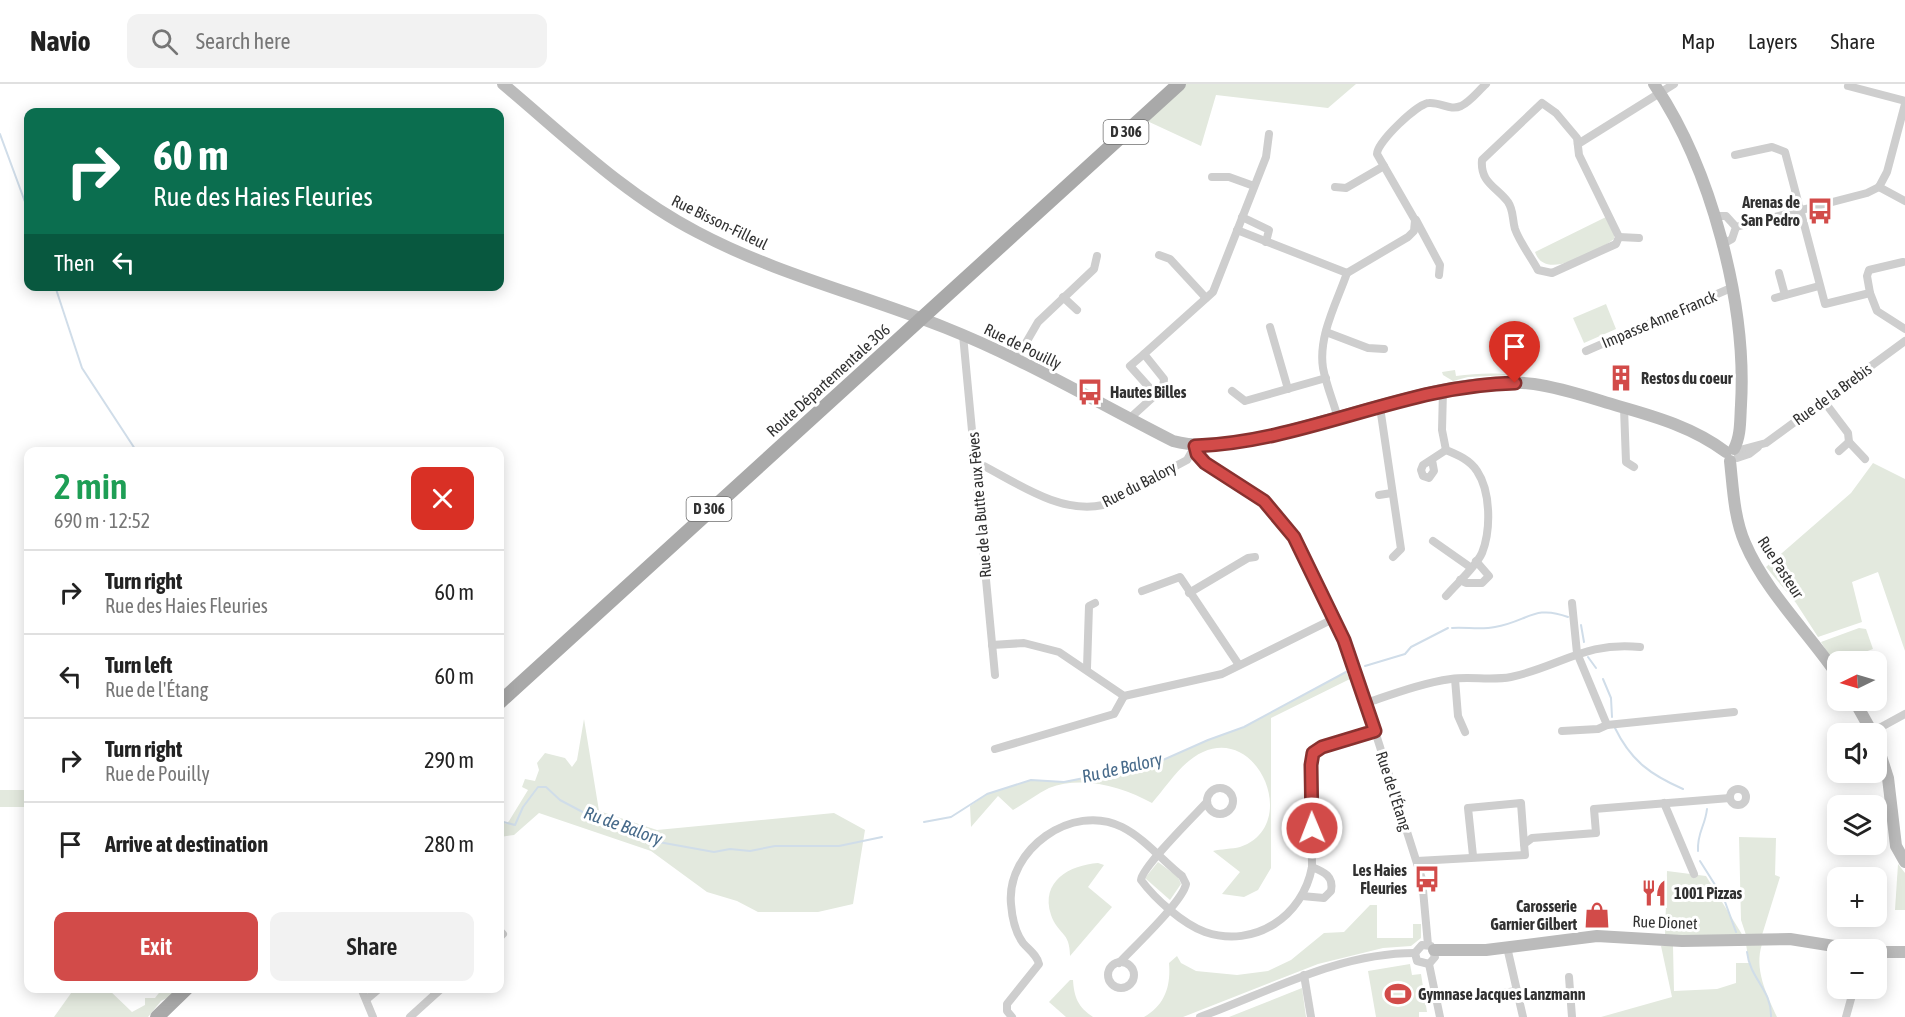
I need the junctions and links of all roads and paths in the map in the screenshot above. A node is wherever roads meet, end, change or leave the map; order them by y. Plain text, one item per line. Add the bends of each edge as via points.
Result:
1 (503, 84) edge
2 (1179, 84) edge
3 (1674, 84) edge
4 (1483, 85) edge
5 (1848, 86) dead end
6 (1657, 88) edge
7 (1905, 103) edge
8 (1269, 134) dead end
9 (1578, 144) junction
10 (1735, 156) dead end
11 (1384, 166) junction
12 (1212, 177) dead end
13 (1254, 186) junction
14 (1335, 187) dead end
15 (1880, 187) junction
16 (1905, 201) edge
17 (1800, 211) junction
18 (1713, 216) junction
19 (1242, 217) junction
20 (1416, 220) junction
21 (1736, 227) junction
22 (1237, 230) junction
23 (1619, 237) junction
24 (1639, 238) dead end
25 (1266, 242) junction
26 (1721, 245) junction
27 (1159, 255) dead end
28 (1097, 256) dead end
29 (1903, 262) dead end
30 (1347, 273) junction
31 (1779, 273) dead end
32 (1439, 275) dead end
33 (1819, 286) junction
34 (1731, 288) junction
35 (1870, 293) junction
36 (1785, 295) junction
37 (1063, 297) junction
38 (1206, 298) junction
39 (1775, 298) dead end
40 (1077, 310) dead end
41 (921, 319) junction
42 (1270, 327) dead end
43 (1905, 329) edge
44 (1326, 332) junction
45 (963, 335) junction
46 (1905, 341) edge
47 (1384, 349) dead end
48 (1586, 351) dead end
49 (1144, 354) junction
50 (1016, 360) junction
51 (1326, 378) junction
52 (1288, 389) junction
53 (1443, 390) junction
54 (1232, 391) dead end
55 (1156, 395) junction
56 (1823, 400) junction
57 (1380, 407) junction
58 (1623, 408) junction
59 (1338, 418) junction
60 (1129, 419) junction
61 (1849, 442) junction
62 (1195, 446) junction
63 (1446, 450) junction
64 (1839, 451) dead end
65 (1733, 454) junction
66 (1865, 459) dead end
67 (1432, 460) dead end
68 (975, 466) junction
69 (1634, 467) dead end
70 (1392, 493) junction
71 (1379, 495) dead end
72 (1433, 541) dead end
73 (1255, 557) dead end
74 (1393, 557) dead end
75 (1473, 564) junction
76 (1460, 580) junction
77 (1142, 591) dead end
78 (1189, 593) junction
79 (1446, 596) dead end
80 (1095, 603) dead end
81 (1572, 603) dead end
82 (1335, 618) junction
83 (992, 645) junction
84 (1640, 647) dead end
85 (1577, 653) junction
86 (1827, 661) edge
87 (1239, 665) junction
88 (1087, 668) junction
89 (995, 675) dead end
90 (1455, 679) junction
91 (1124, 696) junction
92 (504, 698) edge
93 (1366, 703) junction
94 (1734, 712) dead end
95 (1905, 714) edge
96 (1607, 725) junction
97 (1887, 727) edge
98 (1375, 731) junction
99 (1562, 731) dead end
100 (1465, 732) dead end
101 (995, 749) dead end
102 (1887, 775) edge
103 (1730, 798) dead end
104 (1207, 802) dead end
105 (1664, 803) junction
106 (1524, 844) junction
107 (1158, 856) junction
108 (1473, 856) junction
109 (1417, 861) junction
110 (1905, 862) edge
111 (1312, 867) junction
112 (1694, 874) dead end
113 (1302, 896) junction
114 (1170, 908) junction
115 (1827, 945) edge
116 (1507, 947) junction
117 (1431, 948) junction
118 (1887, 952) edge
119 (1905, 952) edge
120 (1415, 953) junction
121 (1119, 963) dead end
122 (1429, 964) junction
123 (1304, 975) junction
124 (1569, 977) dead end
125 (1517, 991) junction
126 (183, 993) edge
127 (364, 993) edge
128 (374, 993) edge
129 (436, 993) edge
130 (1486, 995) dead end
131 (367, 999) junction
132 (1851, 999) edge
133 (157, 1017) edge
134 (374, 1017) edge
135 (410, 1017) edge
136 (1012, 1017) edge
137 (1200, 1017) edge
138 (1311, 1017) edge
139 (1440, 1017) edge
140 (1523, 1017) edge
141 (1572, 1017) edge
142 (1846, 1017) edge

1 - 41 street, Rue Bisson-Filleul via 617,179 697,232 802,277
2 - 41 main road, Route Départementale 306 / D 306
3 - 6 street
4 - 11 street via 1460,107 1422,105 1380,142 1377,154
5 - 7 street
6 - 9 street
6 - 18 street, Rue Pasteur via 1688,145
7 - 15 street
8 - 13 street via 1269,146
9 - 23 street via 1579,155
9 - 23 street via 1556,112 1542,103 1482,160 1481,170 1493,190 1507,200 1515,228 1538,270 1552,273 1616,244
10 - 17 street via 1772,147 1785,152
11 - 14 street via 1346,188
11 - 20 street
12 - 13 street via 1229,177
13 - 19 street
15 - 16 street
15 - 17 street
17 - 21 street
17 - 33 street
18 - 21 street via 1726,216
18 - 26 street, Rue Pasteur
19 - 22 street
19 - 25 street via 1269,230
20 - 30 street via 1408,237
20 - 32 street via 1440,265
21 - 26 street via 1732,239
22 - 25 street
22 - 38 street via 1213,292
23 - 24 street
25 - 30 street
26 - 34 street, Rue Pasteur
27 - 38 street via 1170,260
28 - 37 street via 1094,269
29 - 35 street via 1869,270 1866,276
30 - 44 street
31 - 36 street
33 - 35 street via 1825,304
33 - 36 street
34 - 48 street, Impasse Anne Franck
34 - 65 street, Rue Pasteur via 1743,366 1739,436
35 - 43 street via 1878,311
36 - 39 street
37 - 40 street
37 - 50 street via 1038,322
38 - 49 street
41 - 45 street, Rue de Pouilly
41 - 92 main road, Route Départementale 306 / D 306
42 - 52 street
44 - 47 street via 1368,348
44 - 51 street
45 - 50 street, Rue de Pouilly
45 - 68 street, Rue de la Butte aux Fèves
46 - 56 street, Rue de la Brebis
49 - 55 street via 1164,379
49 - 55 street via 1130,366
50 - 60 street, Rue de Pouilly
51 - 52 street
51 - 59 street
52 - 54 street via 1245,400
53 - 57 street, Rue de Pouilly
53 - 58 street, Rue de Pouilly via 1502,383 1534,384
53 - 63 street
55 - 60 street
56 - 61 street via 1848,433
56 - 65 street, Rue de la Brebis via 1749,454
57 - 59 street, Rue de Pouilly
57 - 70 street
58 - 65 street, Rue de Pouilly via 1677,424
58 - 69 street via 1626,462
59 - 62 street, Rue de Pouilly via 1273,434
60 - 62 street, Rue de Pouilly via 1173,441
61 - 64 street
61 - 66 street
62 - 68 street, Rue du Balory via 1187,460 1094,507 1063,505 984,466
62 - 82 street, Rue de l'Étang via 1205,463 1249,490 1285,523
63 - 67 street
63 - 75 street via 1462,457 1476,470 1485,495 1487,531 1481,554
65 - 86 street, Rue Pasteur via 1737,516 1745,544 1769,584
68 - 83 street, Rue de la Butte aux Fèves
70 - 71 street
70 - 74 street via 1401,549
72 - 75 street
73 - 78 street
75 - 76 street
75 - 76 street via 1488,576 1482,583
76 - 79 street
77 - 78 street via 1180,577
78 - 87 street
80 - 88 street via 1089,606
81 - 85 street
82 - 87 street
82 - 93 street, Rue de l'Étang
83 - 88 street via 1024,643 1059,652
83 - 89 street, Rue de la Butte aux Fèves
84 - 85 street via 1623,645
85 - 90 street via 1508,677
85 - 96 street
87 - 91 street via 1222,674
88 - 91 street
90 - 93 street
90 - 100 street via 1458,716
91 - 101 street via 1114,714
93 - 98 street, Rue de l'Étang
94 - 96 street
95 - 97 street
96 - 99 street
98 - 109 street, Rue de l'Étang
98 - 111 street via 1313,753
102 - 110 street via 1896,846
103 - 105 street
104 - 107 street
105 - 106 street via 1594,809 1596,833 1532,838
105 - 112 street
106 - 108 street via 1525,855 1480,859
106 - 108 street via 1521,803 1468,808
107 - 114 street via 1186,884
107 - 114 street via 1141,880
107 - 136 street via 1121,826 1098,822 1059,828 1031,848 1016,873 1010,901 1015,928 1039,964 1007,1004
108 - 109 street
109 - 117 street, Rue de l'Étang
111 - 113 street
111 - 113 street via 1332,880 1331,891 1323,898
113 - 114 street via 1276,924 1238,936 1205,931
114 - 121 street
115 - 116 street, Rue Dionet via 1790,939 1682,941 1597,936
116 - 117 street, Rue Dionet
116 - 125 street
117 - 120 street via 1422,945
117 - 122 street via 1435,957
118 - 119 street
120 - 122 street via 1418,962
120 - 123 street via 1368,957
122 - 139 street
123 - 137 street
123 - 138 street
124 - 141 street
125 - 130 street
125 - 140 street
126 - 133 main road
127 - 131 street
128 - 131 street
129 - 135 street
131 - 134 street
132 - 142 street

